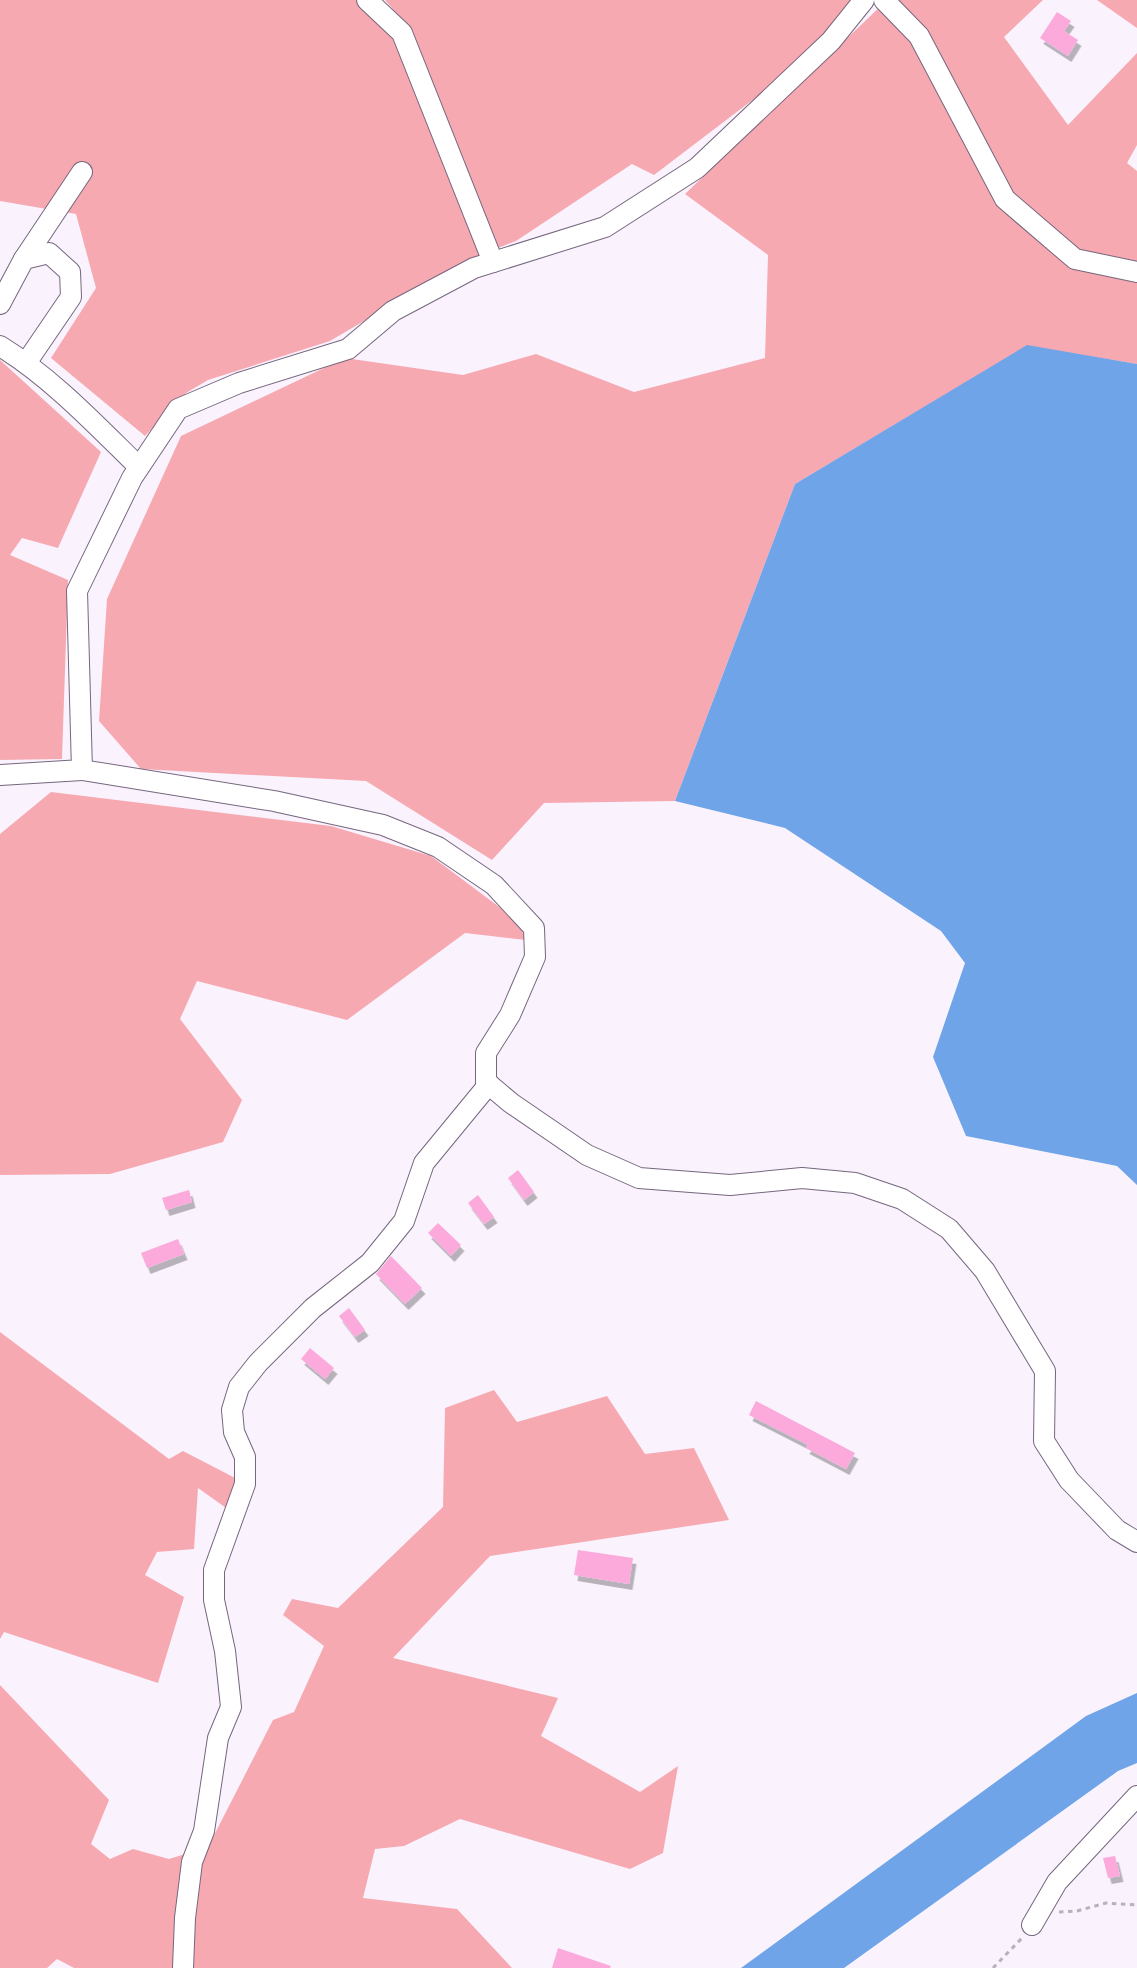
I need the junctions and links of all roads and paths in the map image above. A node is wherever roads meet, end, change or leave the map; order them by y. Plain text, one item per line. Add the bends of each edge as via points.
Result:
1 (367, 0) edge
2 (864, 0) edge
3 (884, 0) edge
4 (82, 172) dead end
5 (24, 259) junction
6 (494, 262) junction
7 (1137, 272) edge
8 (0, 304) edge
9 (0, 346) edge
10 (26, 363) junction
11 (139, 467) junction
12 (82, 770) junction
13 (0, 775) edge
14 (489, 1084) junction
15 (1137, 1542) edge
16 (1137, 1796) edge
17 (1137, 1905) edge
18 (1032, 1925) junction
19 (183, 1968) edge
20 (993, 1968) edge

1 - 6 street via 402,33
2 - 6 street via 831,41 697,168 604,227
3 - 7 street via 919,36 1005,199 1075,259
4 - 5 street
5 - 8 street
5 - 10 street via 49,253 70,272 71,297
6 - 11 street via 474,268 393,311 348,349 239,383 178,409
9 - 10 street
10 - 11 street
11 - 12 street via 77,591
12 - 13 street
12 - 14 street via 274,801 383,825 438,847 494,885 534,928 535,957 510,1015 486,1053
14 - 15 street via 586,1155 639,1178 730,1185 802,1178 855,1183 902,1199 949,1229 986,1271 1045,1371 1044,1441 1069,1480 1117,1530
14 - 19 street via 424,1163 404,1221 370,1263 313,1308 239,1387 232,1410 234,1432 245,1457 244,1484 214,1570 214,1600 231,1707 218,1738 204,1831 192,1862
16 - 18 street via 1057,1882
17 - 18 path via 1106,1903 1059,1912
18 - 20 path

